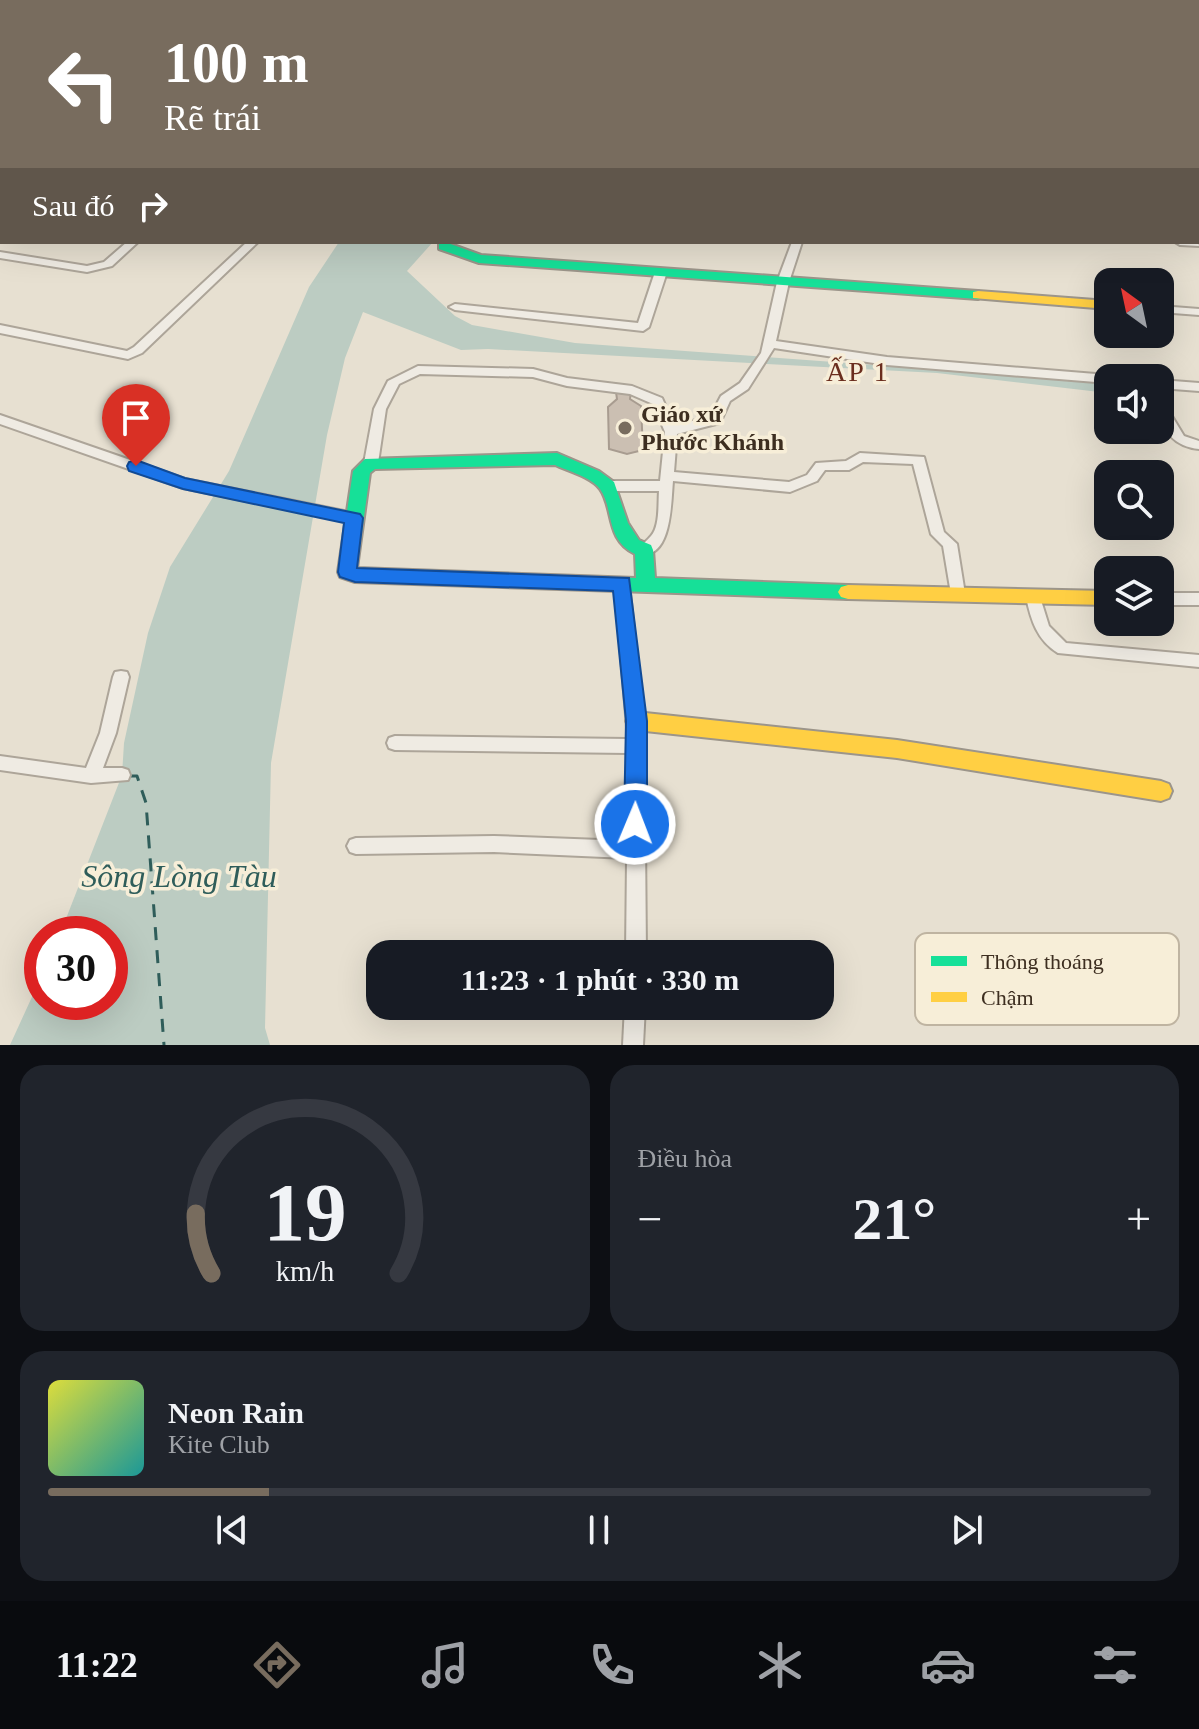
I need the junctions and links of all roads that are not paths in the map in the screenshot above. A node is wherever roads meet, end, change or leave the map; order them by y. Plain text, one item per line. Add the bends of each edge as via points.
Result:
1 (131, 244) edge
2 (251, 244) edge
3 (796, 244) edge
4 (444, 246) dead end
5 (0, 255) edge
6 (661, 272) junction
7 (783, 282) junction
8 (1094, 304) edge
9 (455, 307) dead end
10 (1174, 310) edge
11 (1199, 312) edge
12 (0, 329) edge
13 (768, 349) junction
14 (1094, 378) edge
15 (1174, 385) edge
16 (1199, 387) edge
17 (0, 419) edge
18 (671, 432) junction
19 (1174, 433) edge
20 (1199, 445) edge
21 (371, 463) junction
22 (667, 481) junction
23 (608, 486) junction
24 (354, 518) junction
25 (644, 550) junction
26 (622, 584) junction
27 (646, 585) junction
28 (958, 594) junction
29 (1033, 597) junction
30 (1094, 598) edge
31 (1174, 599) edge
32 (1199, 599) edge
33 (1199, 661) edge
34 (121, 677) dead end
35 (636, 721) junction
36 (395, 743) dead end
37 (636, 746) junction
38 (0, 763) edge
39 (122, 775) dead end
40 (91, 776) junction
41 (1161, 791) dead end
42 (356, 846) dead end
43 (635, 850) junction
44 (636, 940) edge
45 (634, 1020) edge
46 (633, 1045) edge

1 - 5 street via 108,264 87,269
2 - 12 street via 128,355
3 - 7 street
4 - 6 street via 479,259
6 - 7 street
6 - 9 street via 643,327
7 - 8 street
7 - 13 street
10 - 11 street
13 - 14 street
13 - 18 street via 741,389 725,399 715,420
15 - 16 street
17 - 24 street via 183,483
18 - 21 street via 658,401 632,390 533,373 418,370 394,381 380,409
18 - 22 street
19 - 20 street via 1189,445
21 - 23 street via 557,459
21 - 24 street via 362,471
22 - 23 street
22 - 25 street via 660,535
22 - 28 street via 790,487 812,478 821,466 849,465 860,457 921,462 938,534 950,544
23 - 25 street via 619,524 633,545
24 - 26 street via 347,572 355,575
25 - 27 street
26 - 27 street
26 - 35 street
27 - 28 street
28 - 29 street
29 - 30 street
29 - 33 street via 1041,631 1063,649
31 - 32 street
34 - 40 street
35 - 37 street
35 - 41 street via 897,749
36 - 37 street
37 - 43 street
38 - 40 street
39 - 40 street
42 - 43 street
43 - 44 street
45 - 46 street

